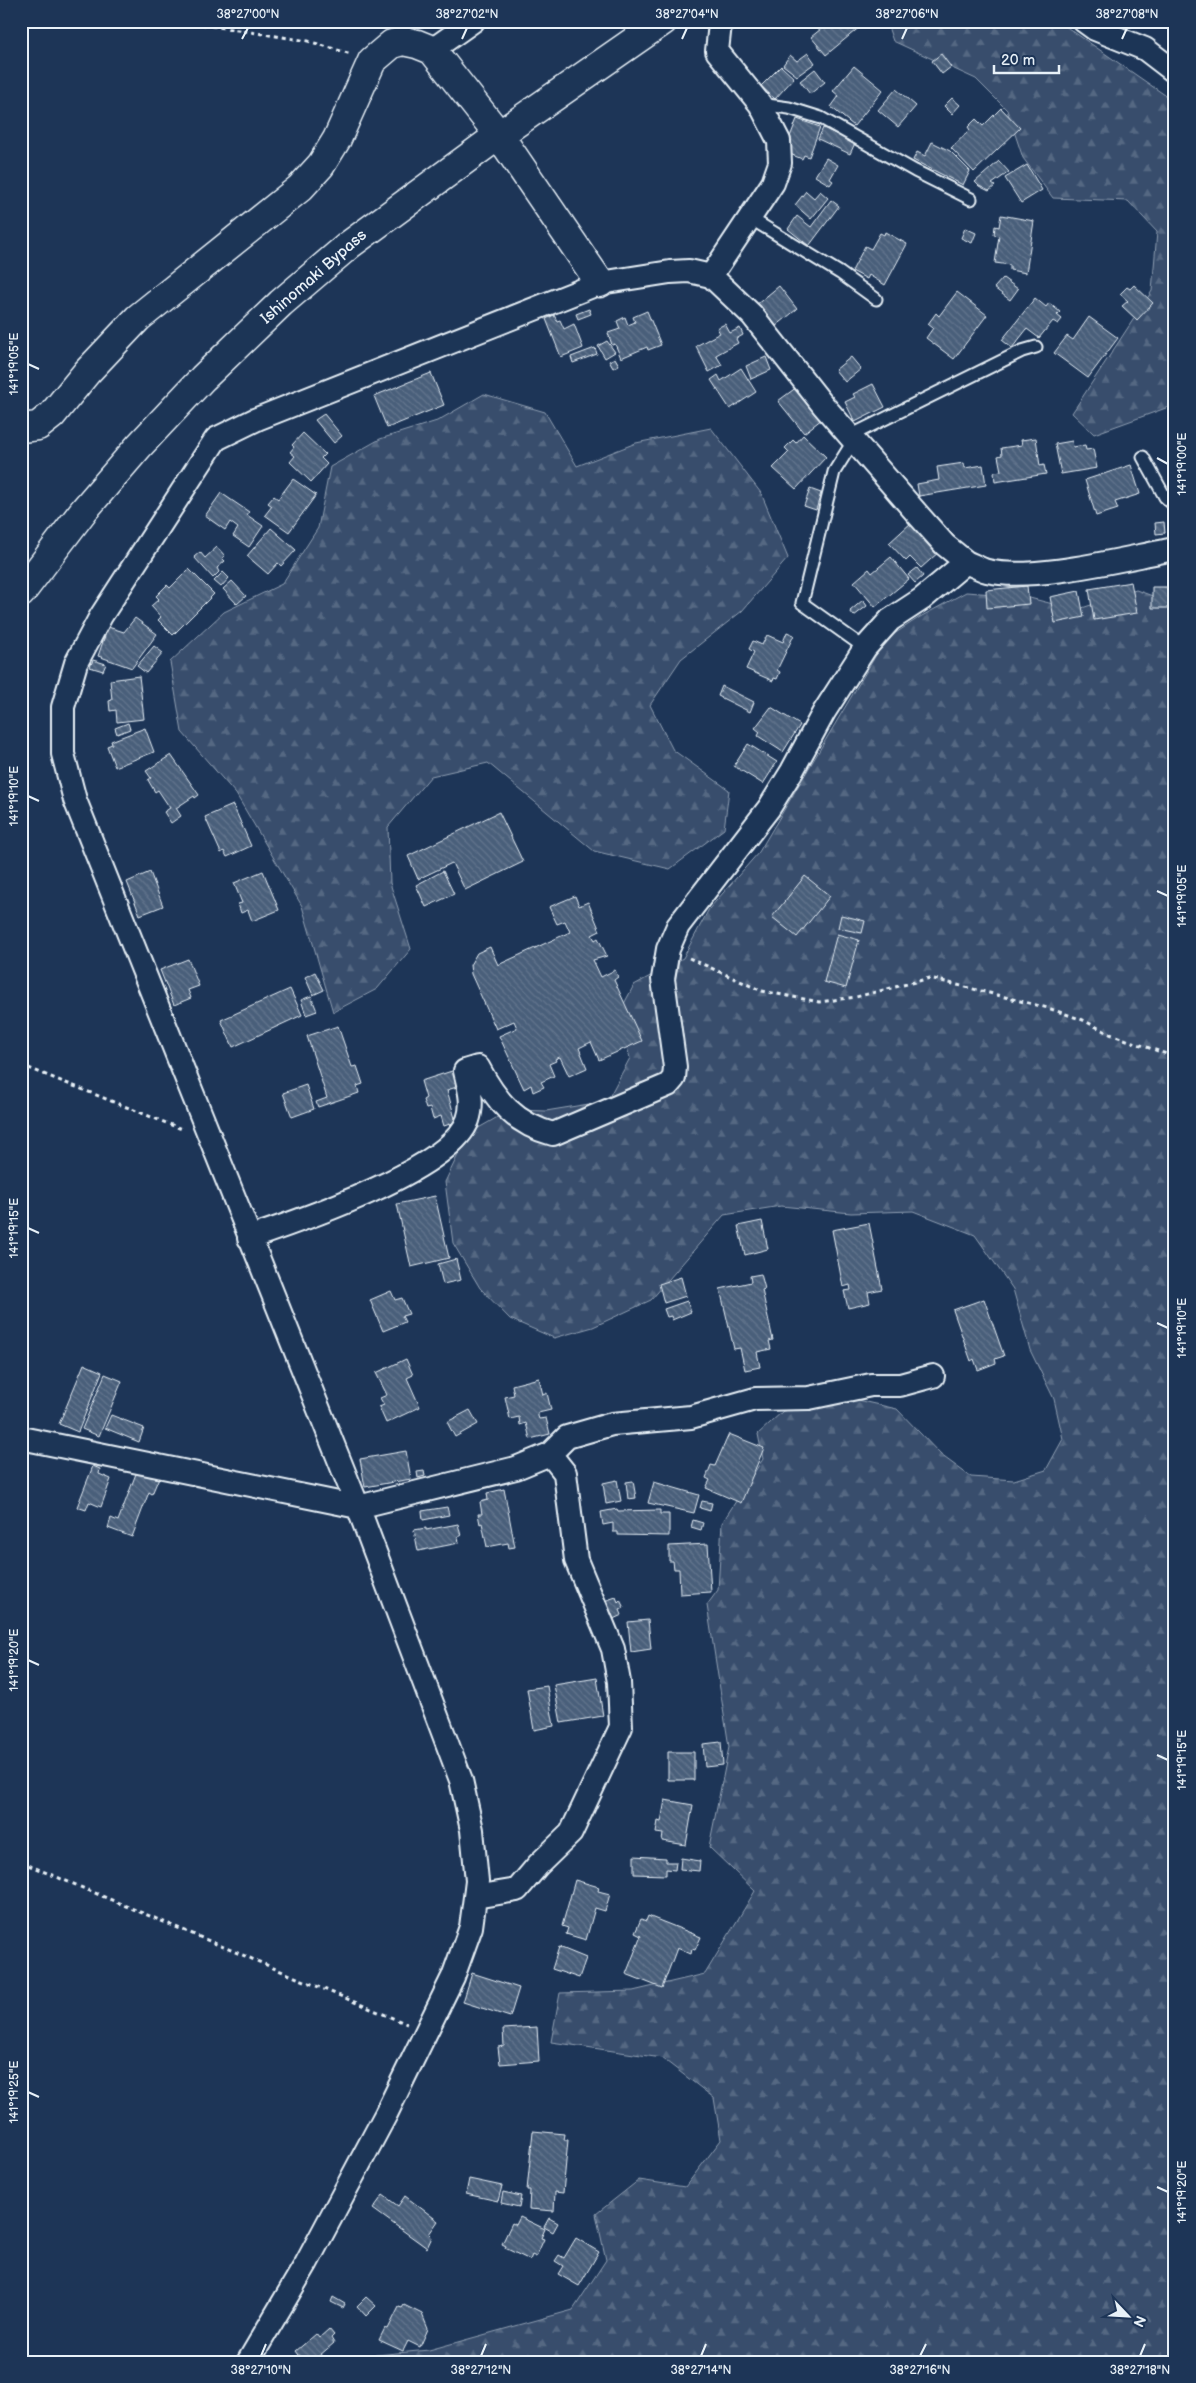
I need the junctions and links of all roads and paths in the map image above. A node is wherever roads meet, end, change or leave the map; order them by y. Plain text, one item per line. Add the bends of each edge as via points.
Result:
1 (180, 21) edge
2 (473, 21) edge
3 (663, 21) edge
4 (722, 21) edge
5 (1084, 21) edge
6 (432, 50) junction
7 (372, 61) junction
8 (1175, 72) edge
9 (760, 104) junction
10 (499, 135) junction
11 (971, 199) dead end
12 (750, 218) junction
13 (711, 276) junction
14 (600, 283) junction
15 (876, 299) dead end
16 (1036, 347) dead end
17 (21, 428) edge
18 (852, 438) junction
19 (1143, 457) dead end
20 (1175, 506) edge
21 (1175, 549) edge
22 (966, 562) junction
23 (21, 593) edge
24 (865, 648) junction
25 (668, 949) junction
26 (1175, 1057) edge
27 (21, 1065) edge
28 (210, 1141) junction
29 (249, 1238) junction
30 (933, 1376) dead end
31 (21, 1438) edge
32 (550, 1454) junction
33 (358, 1507) junction
34 (21, 1862) edge
35 (475, 1897) junction
36 (426, 2032) junction
37 (248, 2362) edge

1 - 7 path via 308,40
2 - 6 street
3 - 10 main road, Ishinomaki Bypass
4 - 9 street via 717,51
5 - 8 street via 1095,29 1145,49
6 - 7 main road via 403,41 392,44
6 - 10 main road
7 - 17 main road via 337,139 321,165 300,188 138,318 52,415 38,426
9 - 11 lane via 789,108 821,118
9 - 12 street via 779,141 780,163 773,184
10 - 14 main road
10 - 23 main road, Ishinomaki Bypass via 349,244 202,378 90,503
12 - 13 street
12 - 15 lane
13 - 14 street via 690,271 670,272
13 - 18 street via 752,315
14 - 28 street via 266,415 216,440 101,616 76,663 63,707 63,754 75,800
16 - 18 lane
18 - 22 street via 945,546
18 - 24 lane via 834,472 802,603
19 - 20 lane via 1165,497
21 - 22 street via 1050,571 1018,573 988,571
22 - 24 street via 922,599 890,620
24 - 25 street via 769,808 693,905 678,926
25 - 26 path via 762,991 818,1002 930,978 1048,1008
25 - 29 street via 663,979 675,1067 674,1078 668,1085 554,1134 523,1122 504,1106 492,1094 478,1067 465,1071 472,1108 460,1134 444,1151 396,1179 296,1222
27 - 28 path
28 - 29 street
29 - 33 street
30 - 32 street via 900,1385 871,1385 809,1398 755,1399 691,1417 612,1424 568,1437
31 - 33 street
32 - 33 street via 516,1468
32 - 35 street via 565,1473 576,1560 613,1649 619,1682 621,1727 571,1833 517,1890
33 - 35 street via 461,1780 472,1830 477,1881
34 - 36 path
35 - 36 street via 471,1927 453,1977
36 - 37 street via 306,2264

